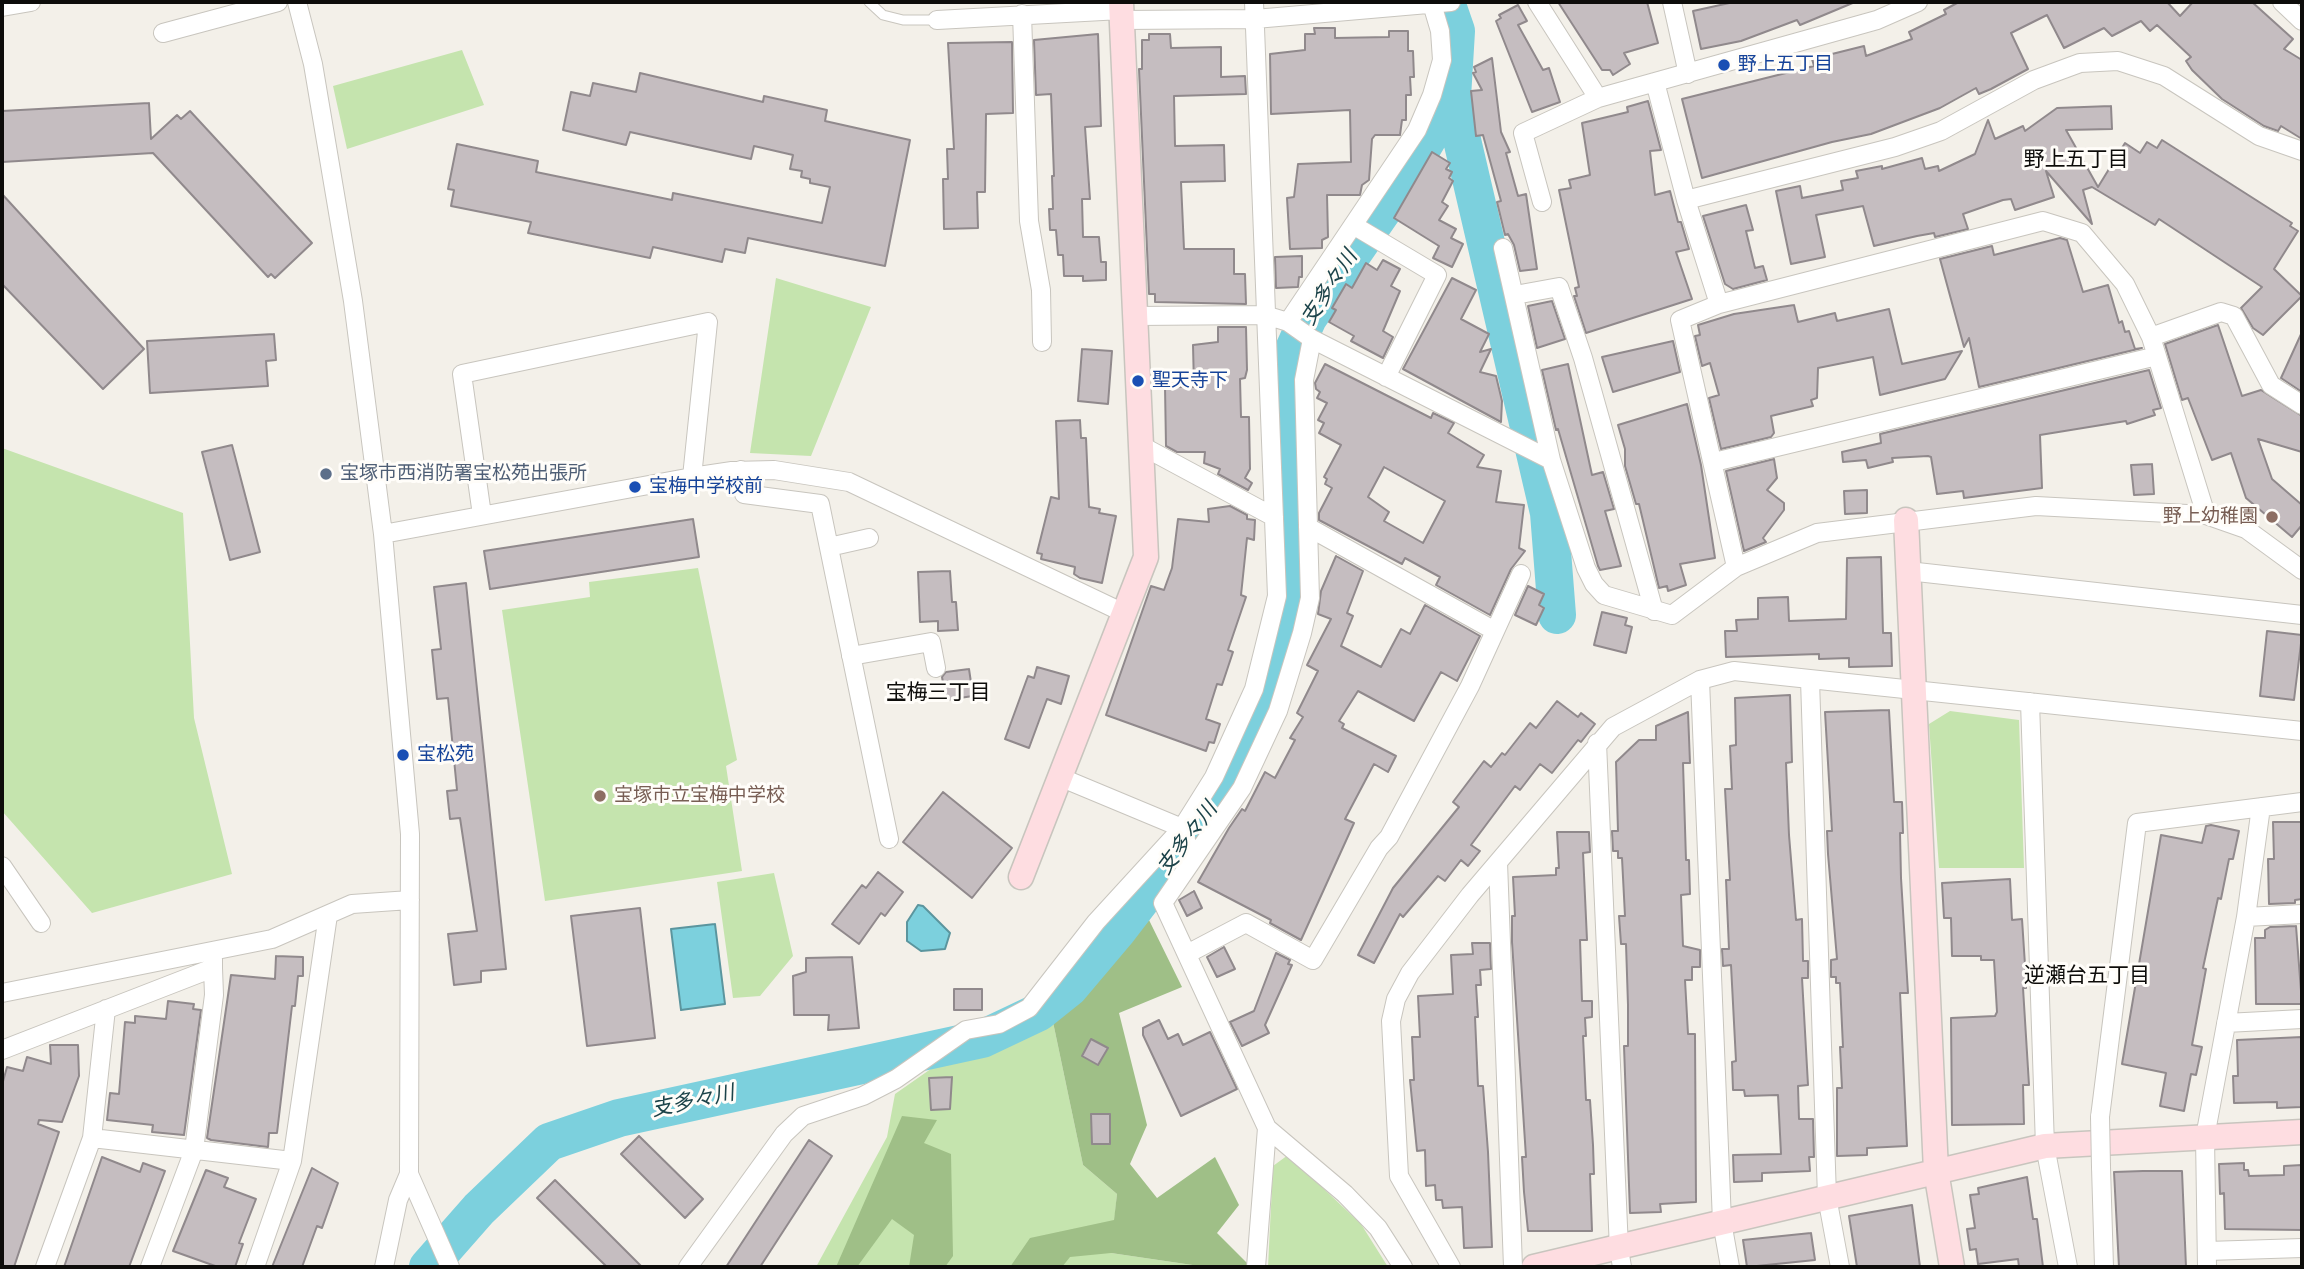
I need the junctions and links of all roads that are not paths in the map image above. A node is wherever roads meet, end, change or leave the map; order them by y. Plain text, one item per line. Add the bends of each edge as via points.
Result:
1 (31, 2) edge
2 (278, 2) edge
3 (296, 2) edge
4 (869, 2) edge
5 (1451, 2) edge
6 (1537, 2) edge
7 (1672, 2) edge
8 (1918, 2) edge
9 (2282, 2) edge
10 (1428, 3) edge
11 (2, 7) edge
12 (1121, 10) edge
13 (1255, 10) edge
14 (1021, 15) junction
15 (937, 20) joint
16 (2302, 21) edge
17 (163, 33) dead end
18 (1688, 74) junction
19 (1655, 82) junction
20 (1598, 98) junction
21 (2302, 151) edge
22 (1686, 200) junction
23 (1542, 201) dead end
24 (1353, 225) junction
25 (1503, 248) dead end
26 (1515, 295) junction
27 (1719, 304) junction
28 (1265, 315) junction
29 (1135, 316) junction
30 (1287, 322) junction
31 (2151, 337) junction
32 (1312, 340) junction
33 (1042, 342) dead end
34 (2157, 356) junction
35 (1386, 377) junction
36 (2302, 405) edge
37 (1142, 446) junction
38 (1551, 460) junction
39 (1714, 462) junction
40 (741, 470) junction
41 (692, 477) junction
42 (482, 515) junction
43 (2206, 515) junction
44 (1274, 517) junction
45 (1906, 520) junction
46 (1308, 527) junction
47 (383, 534) junction
48 (869, 538) dead end
49 (829, 547) junction
50 (1736, 567) junction
51 (2302, 570) edge
52 (1908, 571) junction
53 (1521, 574) dead end
54 (1654, 611) junction
55 (1126, 614) junction
56 (2302, 615) edge
57 (1494, 631) junction
58 (851, 656) junction
59 (936, 668) dead end
60 (1700, 680) junction
61 (1810, 680) junction
62 (1912, 689) junction
63 (2030, 702) junction
64 (2302, 731) edge
65 (1597, 743) junction
66 (1062, 778) junction
67 (2302, 802) edge
68 (2261, 807) junction
69 (1182, 828) junction
70 (889, 839) dead end
71 (1192, 859) junction
72 (1497, 862) junction
73 (3, 870) edge
74 (1021, 877) dead end
75 (410, 900) junction
76 (2302, 914) edge
77 (328, 915) junction
78 (2246, 917) junction
79 (41, 923) dead end
80 (1187, 954) junction
81 (214, 959) junction
82 (2, 993) edge
83 (106, 1009) junction
84 (2302, 1019) edge
85 (2226, 1023) junction
86 (2, 1049) edge
87 (1267, 1129) junction
88 (2302, 1132) edge
89 (2205, 1137) junction
90 (92, 1139) junction
91 (2045, 1146) junction
92 (194, 1150) junction
93 (292, 1161) junction
94 (1937, 1171) junction
95 (409, 1174) junction
96 (1827, 1197) junction
97 (1722, 1222) junction
98 (2302, 1248) edge
99 (1620, 1258) edge
100 (2207, 1259) edge
101 (45, 1267) edge
102 (150, 1267) edge
103 (255, 1267) edge
104 (383, 1267) edge
105 (450, 1267) edge
106 (688, 1267) edge
107 (1256, 1267) edge
108 (1403, 1267) edge
109 (1451, 1267) edge
110 (1513, 1267) edge
111 (1534, 1267) edge
112 (1730, 1267) edge
113 (1840, 1267) edge
114 (1952, 1267) edge
115 (2068, 1267) edge
116 (2104, 1267) edge

1 - 11 street
2 - 17 street
3 - 47 street via 313,64 353,301
4 - 15 lane via 883,15
5 - 10 street
6 - 20 street
7 - 18 street
8 - 18 street via 1877,20
9 - 16 street
10 - 13 street
10 - 24 street via 1440,31 1442,60 1432,95 1417,130
12 - 13 street
12 - 14 street
12 - 29 street
13 - 28 street
14 - 15 street
14 - 33 street via 1029,221 1041,290
18 - 19 street
19 - 20 street
19 - 22 street
20 - 23 street via 1523,133
21 - 22 street via 2259,136 2164,76 2118,61 2080,63 2034,80 1941,131 1895,147
22 - 27 street
24 - 30 street
24 - 35 street via 1437,275
25 - 26 street
26 - 38 street
26 - 54 street via 1559,287
27 - 31 street via 2043,221 2082,233 2125,284
27 - 39 street via 1679,320
28 - 29 street
28 - 30 street
28 - 44 street
29 - 37 street
30 - 32 street
31 - 34 street
31 - 36 street via 2221,313 2234,316 2272,385
32 - 35 street
32 - 46 street via 1304,380
34 - 39 street
34 - 43 street
35 - 38 street
37 - 44 street
37 - 55 street via 1146,557
38 - 54 street via 1594,584 1604,595
39 - 50 street
40 - 41 street
40 - 49 street via 744,494 820,504
40 - 55 street via 774,470 849,482
41 - 42 street
41 - 42 street via 708,322 462,373
42 - 47 street
43 - 45 street via 2036,506
43 - 51 street via 2246,529
44 - 69 street via 1277,596 1254,689 1214,777
45 - 50 street via 1817,533
45 - 52 street
46 - 57 street
46 - 71 street via 1310,598 1278,711 1242,788
47 - 75 street via 410,834
48 - 49 street
49 - 58 street
50 - 54 street via 1672,615
52 - 56 street
52 - 62 street
53 - 57 street
55 - 66 street
57 - 80 street via 1389,838 1313,960 1246,923
58 - 59 street via 931,642
58 - 70 street
60 - 61 street via 1734,671
60 - 65 street via 1613,727
60 - 97 street
61 - 62 street
61 - 96 street
62 - 63 street
62 - 94 street
63 - 64 street
63 - 91 street
65 - 72 street
65 - 99 street
66 - 69 street
66 - 74 street
67 - 68 street
68 - 78 street
68 - 116 street, bridge via 2137,823 2100,1117
69 - 71 street
69 - 106 street via 1096,922 1029,1008 999,1024 966,1030 863,1096 803,1116 784,1134
71 - 80 street via 1163,903
72 - 109 street via 1410,972 1391,1021 1399,1176
72 - 110 street
73 - 79 street
75 - 77 street via 352,904
75 - 95 street
76 - 78 street
77 - 81 street
77 - 93 street
78 - 85 street
80 - 87 street
81 - 82 street
81 - 83 street
81 - 92 street via 214,995
83 - 86 street
83 - 90 street
84 - 85 street
85 - 89 street
87 - 107 street
87 - 108 street via 1345,1194 1378,1228
88 - 89 street
89 - 91 street
89 - 100 street
90 - 92 street
90 - 101 street
91 - 94 street
91 - 115 street
92 - 93 street
92 - 102 street
93 - 103 street
94 - 96 street
94 - 114 street
95 - 104 street via 398,1199
95 - 105 street
96 - 97 street
96 - 113 street
97 - 99 street
97 - 112 street
98 - 100 street
99 - 111 street

